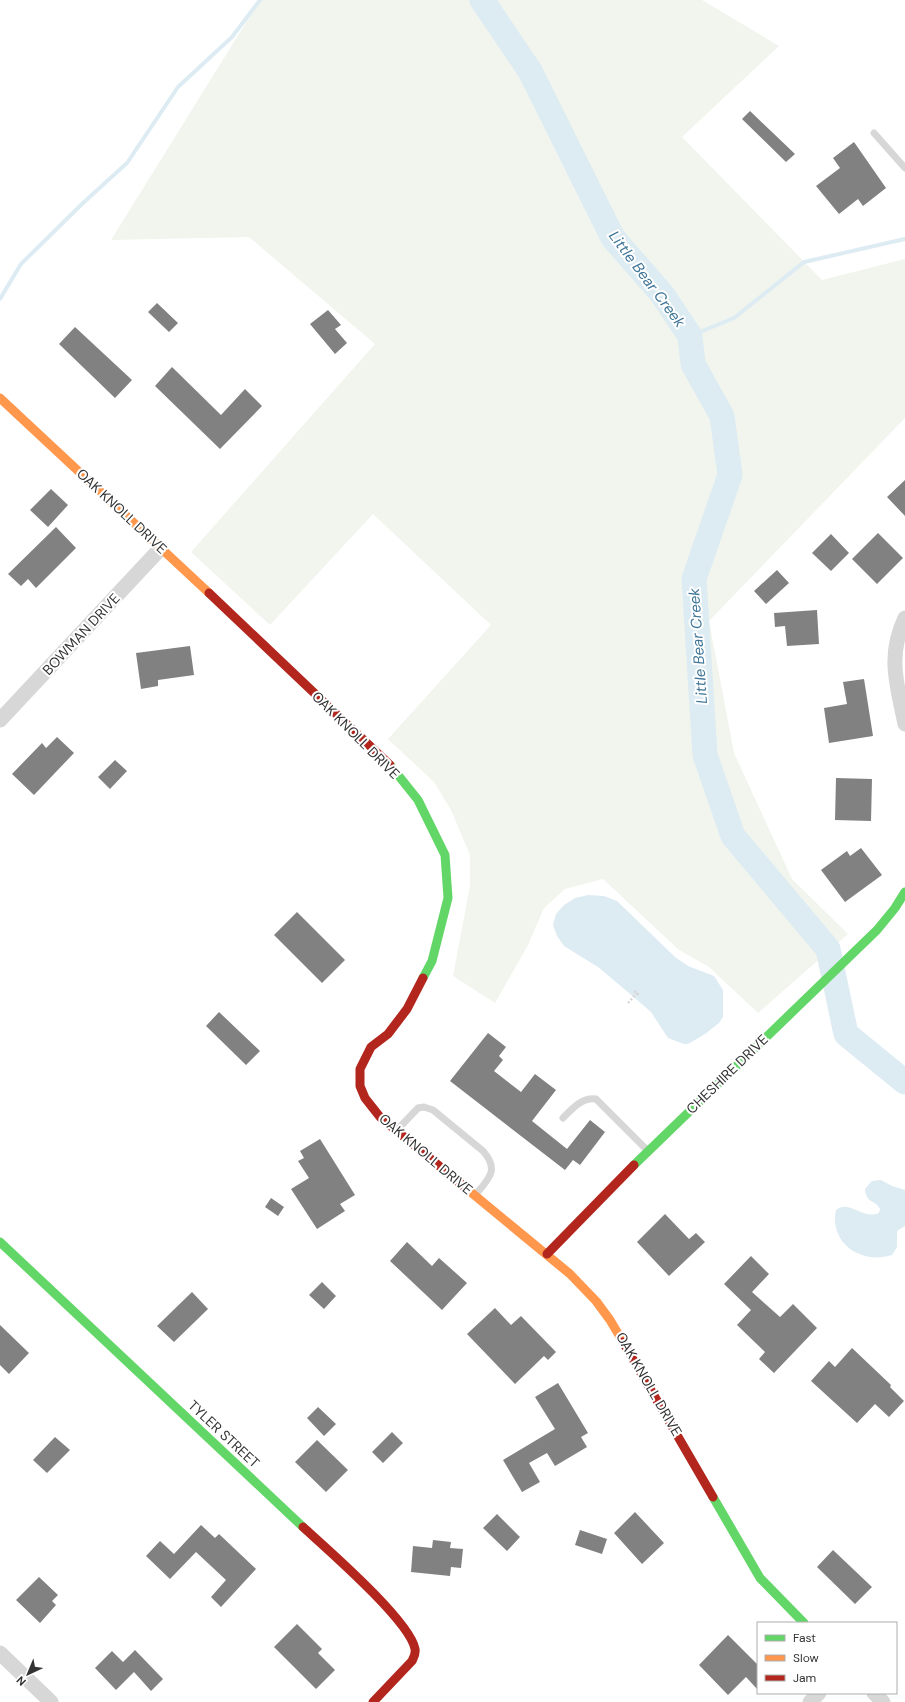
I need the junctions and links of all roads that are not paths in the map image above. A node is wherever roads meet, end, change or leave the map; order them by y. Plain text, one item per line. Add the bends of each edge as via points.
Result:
1 (874, 133) dead end
2 (905, 168) edge
3 (0, 398) edge
4 (161, 548) junction
5 (905, 618) edge
6 (901, 680) edge
7 (0, 720) edge
8 (905, 724) edge
9 (905, 892) edge
10 (563, 1118) dead end
11 (396, 1131) junction
12 (648, 1151) junction
13 (474, 1195) junction
14 (0, 1242) edge
15 (547, 1254) junction
16 (803, 1622) edge
17 (0, 1653) edge
18 (818, 1694) edge
19 (875, 1694) edge
20 (51, 1702) edge
21 (373, 1702) edge
22 (810, 1702) edge
23 (883, 1702) edge

1 - 2 lane
3 - 4 street, OAK KNOLL DRIVE
4 - 7 street, BOWMAN DRIVE
4 - 11 street, OAK KNOLL DRIVE via 390,766 418,800 445,855 448,898 432,961 407,1009 388,1034 371,1047 360,1069 360,1086 365,1098 380,1118
5 - 6 street via 896,645 894,668
6 - 8 street
9 - 12 street, CHESHIRE DRIVE via 877,930
10 - 12 lane via 577,1104 590,1098 596,1099
11 - 13 street, OAK KNOLL DRIVE
11 - 13 lane via 418,1108 424,1107 433,1110 472,1142 490,1159 492,1172
12 - 15 street, CHESHIRE DRIVE
13 - 15 street, OAK KNOLL DRIVE
14 - 21 street, TYLER STREET via 371,1591 410,1636 415,1656 409,1666
15 - 16 street, OAK KNOLL DRIVE via 596,1301 610,1320 760,1578
17 - 20 street
18 - 22 street
19 - 23 street

